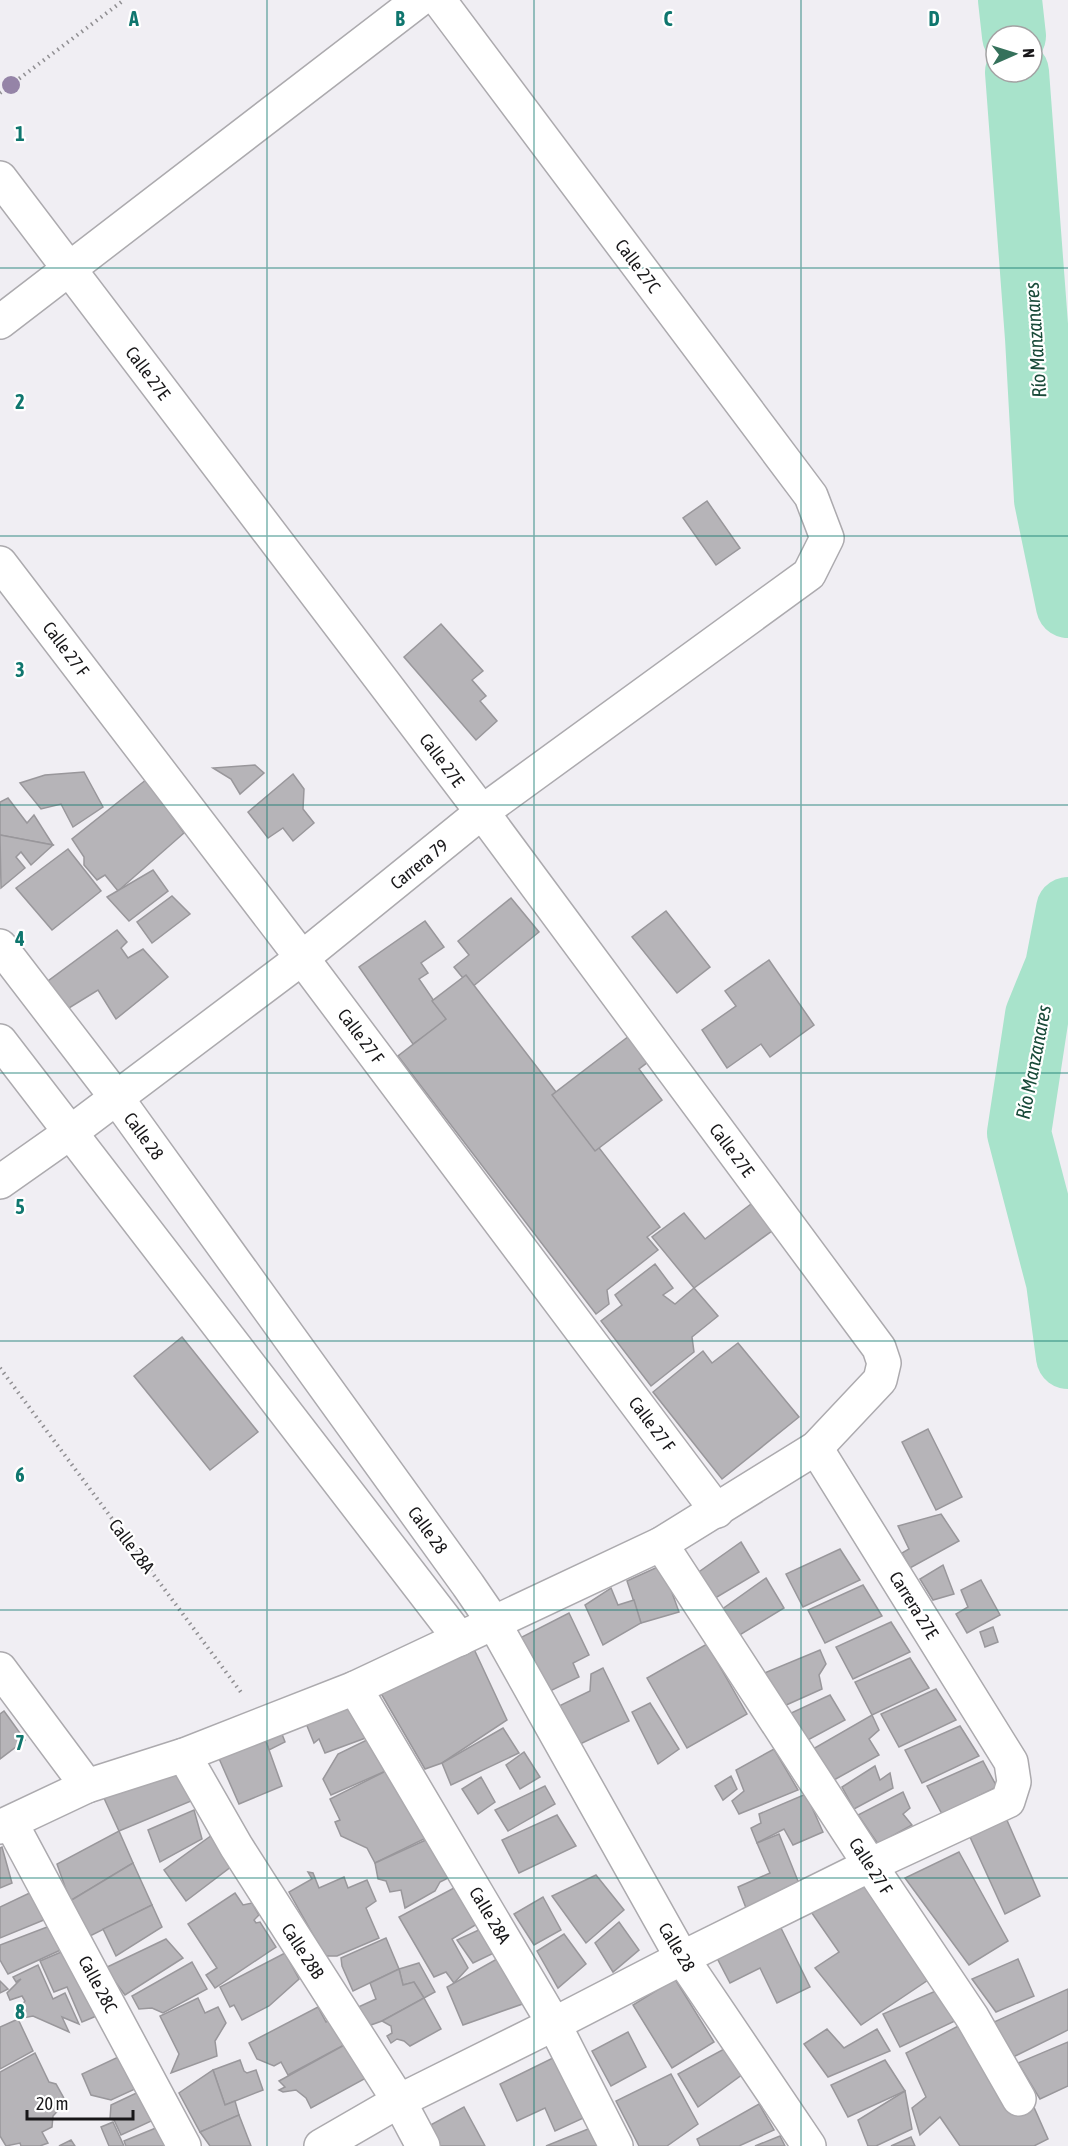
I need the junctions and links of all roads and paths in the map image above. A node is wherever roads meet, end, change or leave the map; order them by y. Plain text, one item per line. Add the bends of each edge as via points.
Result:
1 (124, 0) edge
2 (419, 0) edge
3 (439, 0) edge
4 (0, 93) edge
5 (0, 177) edge
6 (69, 268) junction
7 (0, 322) edge
8 (827, 538) joint
9 (0, 563) edge
10 (482, 812) junction
11 (0, 946) edge
12 (302, 958) junction
13 (0, 1041) edge
14 (116, 1097) junction
15 (71, 1132) junction
16 (0, 1182) edge
17 (0, 1368) edge
18 (816, 1448) junction
19 (717, 1511) junction
20 (661, 1544) junction
21 (494, 1623) junction
22 (460, 1639) junction
23 (0, 1669) edge
24 (356, 1688) junction
25 (265, 1724) junction
26 (184, 1755) junction
27 (87, 1786) junction
28 (5, 1825) edge
29 (870, 1865) junction
30 (682, 1958) junction
31 (554, 2025) junction
32 (1018, 2099) dead end
33 (399, 2101) junction
34 (184, 2146) edge
35 (321, 2146) edge
36 (423, 2146) edge
37 (616, 2146) edge
38 (809, 2146) edge

1 - 4 path
2 - 6 street
3 - 8 street, Calle 27C via 811,496
5 - 6 street, Calle 27E
6 - 7 street
6 - 10 street, Calle 27E
8 - 10 street, Carrera 79 via 809,574
9 - 12 street, Calle 27 F
10 - 12 street, Carrera 79
10 - 18 street, Calle 27E via 879,1348 884,1363 880,1380
11 - 14 street, Calle 28
12 - 14 street, Carrera 79
12 - 19 street, Calle 27 F
13 - 15 street
14 - 15 street, Carrera 79
14 - 21 street, Calle 28
15 - 16 street, Carrera 79
15 - 22 street
17 - 25 path, Calle 28A
18 - 19 street
18 - 29 street, Carrera 27E via 1011,1762 1014,1782 1008,1802
19 - 20 street
20 - 21 street
20 - 29 street, Calle 27 F
21 - 22 street
21 - 30 street, Calle 28
22 - 24 street
23 - 27 street
24 - 25 street
24 - 31 street, Calle 28A
25 - 26 street
26 - 27 street
26 - 33 street, Calle 28B via 236,1846
27 - 28 street
28 - 34 street, Calle 28C
29 - 30 street
29 - 32 street, Calle 27 F via 972,2017
30 - 31 street
30 - 38 street, Calle 28
31 - 33 street
31 - 37 street, Calle 28A
33 - 35 street
33 - 36 street, Calle 28B

